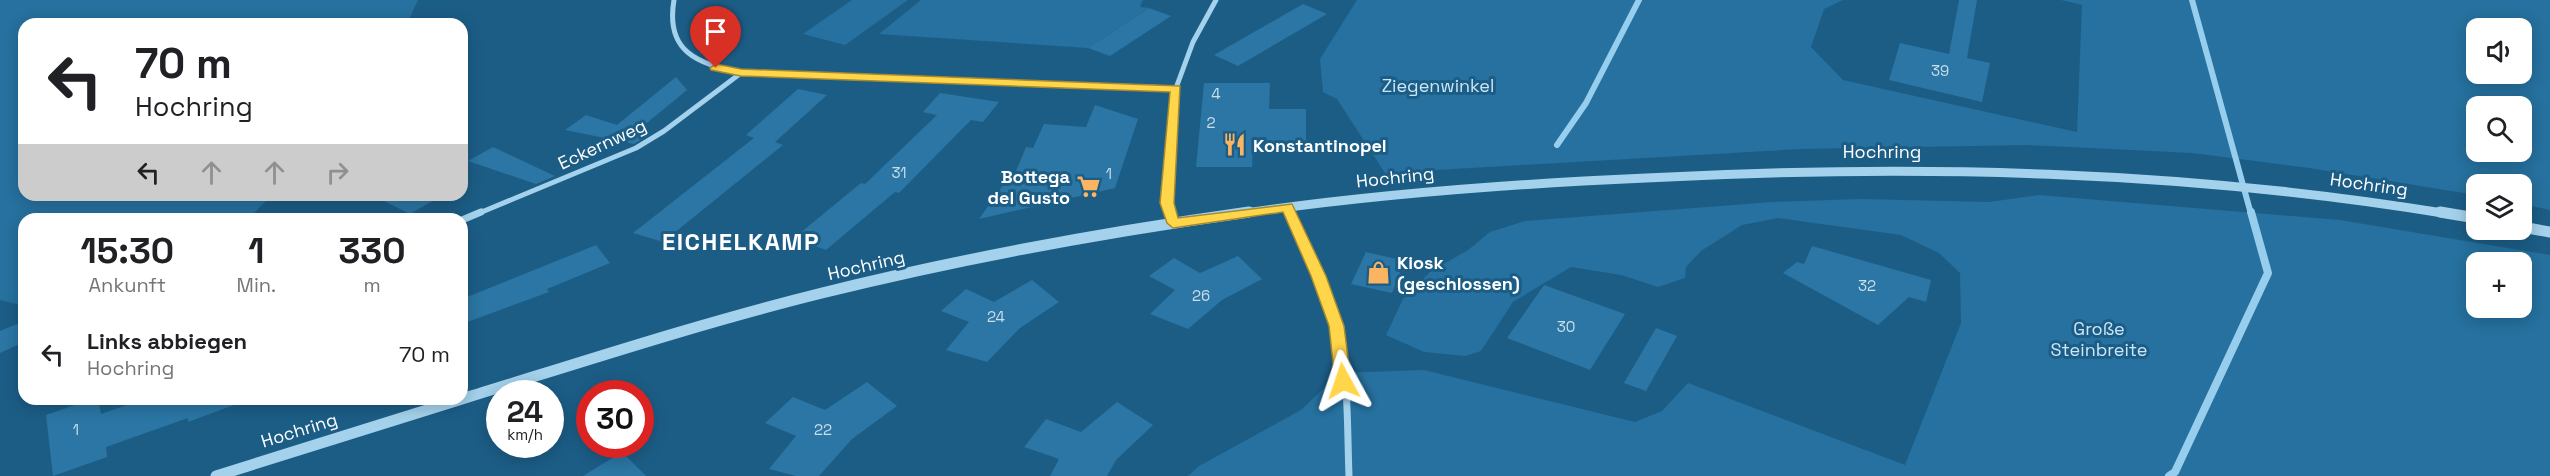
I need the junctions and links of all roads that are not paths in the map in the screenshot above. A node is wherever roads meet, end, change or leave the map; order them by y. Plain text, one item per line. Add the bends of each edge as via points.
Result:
1 (674, 0) edge
2 (1216, 0) edge
3 (741, 73) junction
4 (1176, 88) junction
5 (1287, 207) junction
6 (2466, 217) edge
7 (468, 218) edge
8 (1173, 223) junction
9 (2532, 229) edge
10 (2550, 232) edge
11 (468, 397) edge
12 (443, 405) edge
13 (216, 476) edge
14 (1349, 476) edge

1 - 3 street via 672,24 678,45 693,58
2 - 4 street via 1193,42
3 - 4 street
3 - 7 street, Eckernweg via 636,148
4 - 8 street via 1167,203
5 - 6 street, Hochring via 1447,190 1760,171 2027,171 2210,184
5 - 8 street, Hochring
5 - 14 street via 1336,326
8 - 11 street, Hochring via 874,280 719,321
9 - 10 street
12 - 13 street, Hochring

